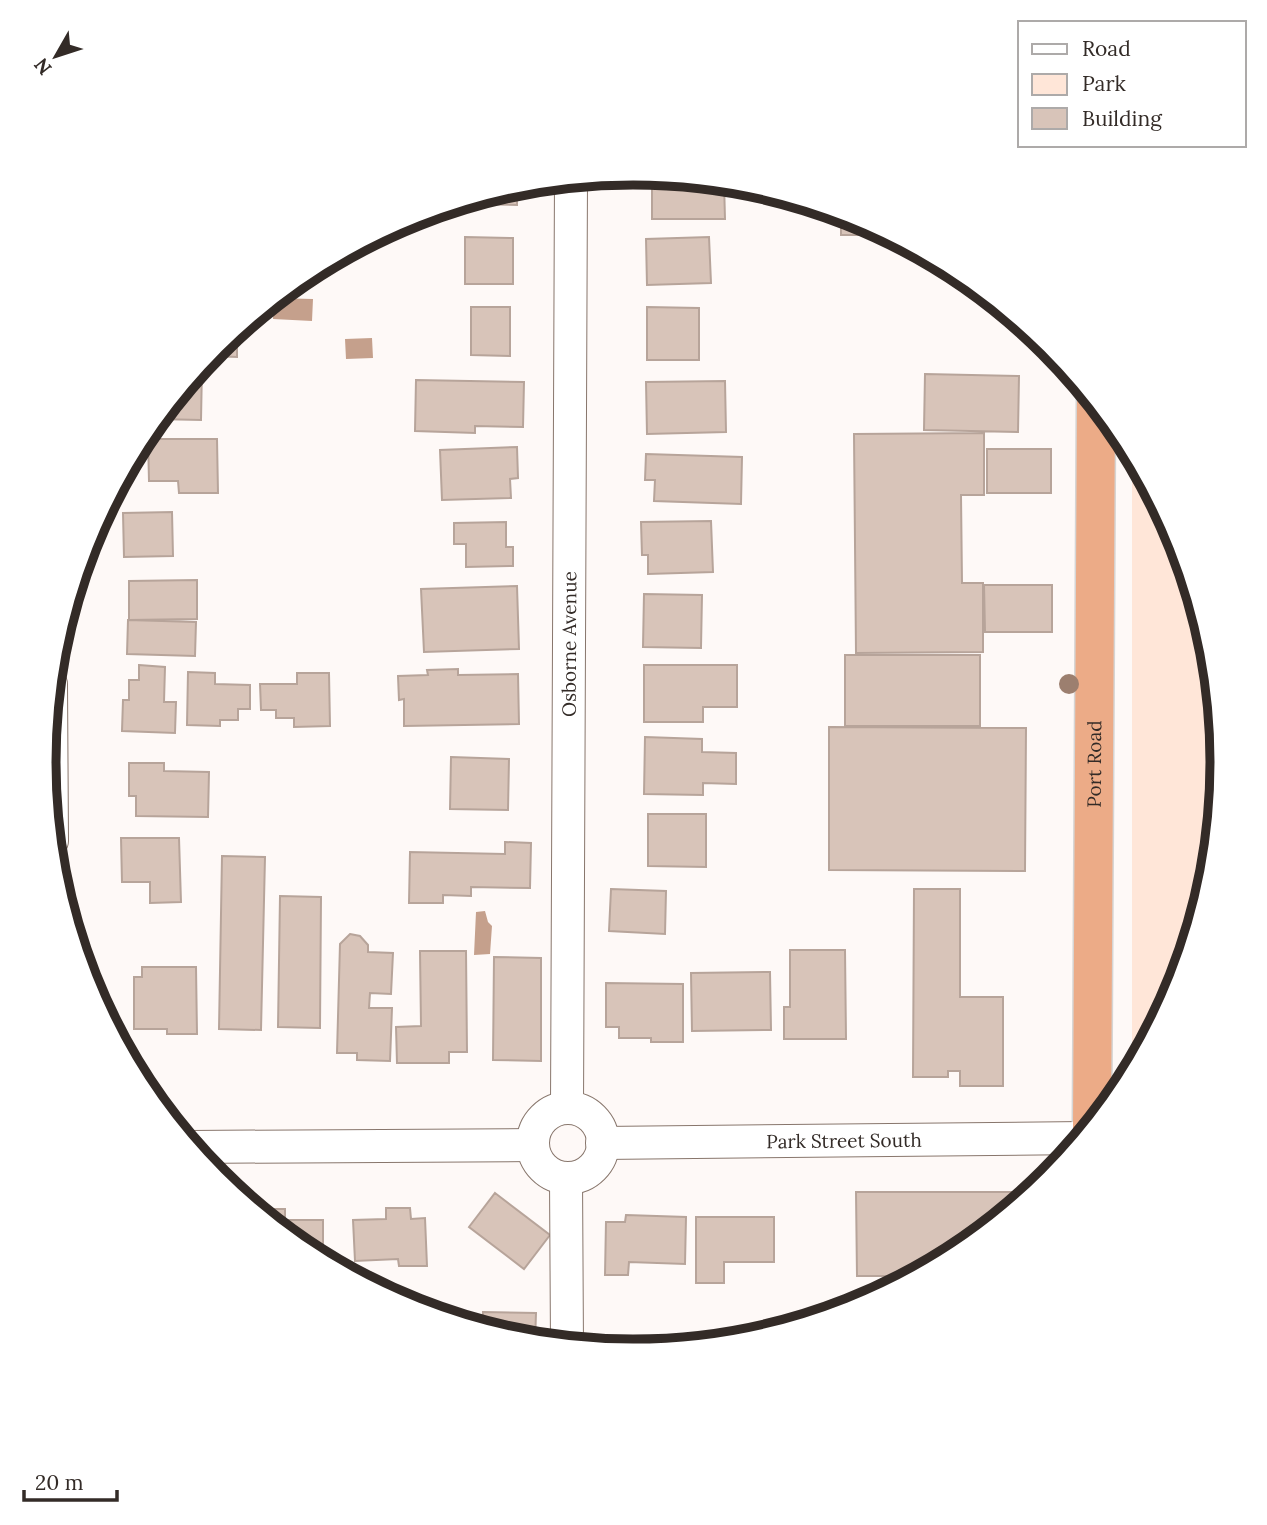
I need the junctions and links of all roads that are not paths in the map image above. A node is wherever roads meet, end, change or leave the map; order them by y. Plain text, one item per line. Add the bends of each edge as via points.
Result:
1 (570, 189) edge
2 (1096, 417) edge
3 (567, 1108) junction
4 (1092, 1114) edge
5 (1072, 1138) edge
6 (602, 1143) junction
7 (532, 1145) junction
8 (203, 1147) edge
9 (566, 1178) junction
10 (567, 1336) edge

1 - 3 street, Osborne Avenue
2 - 4 highway, Port Road
3 - 6 street via 583,1111 595,1121
3 - 7 street via 545,1115 535,1129
5 - 6 street, Park Street South
6 - 9 street via 594,1166 581,1176
7 - 8 street
7 - 9 street via 549,1173
9 - 10 street

